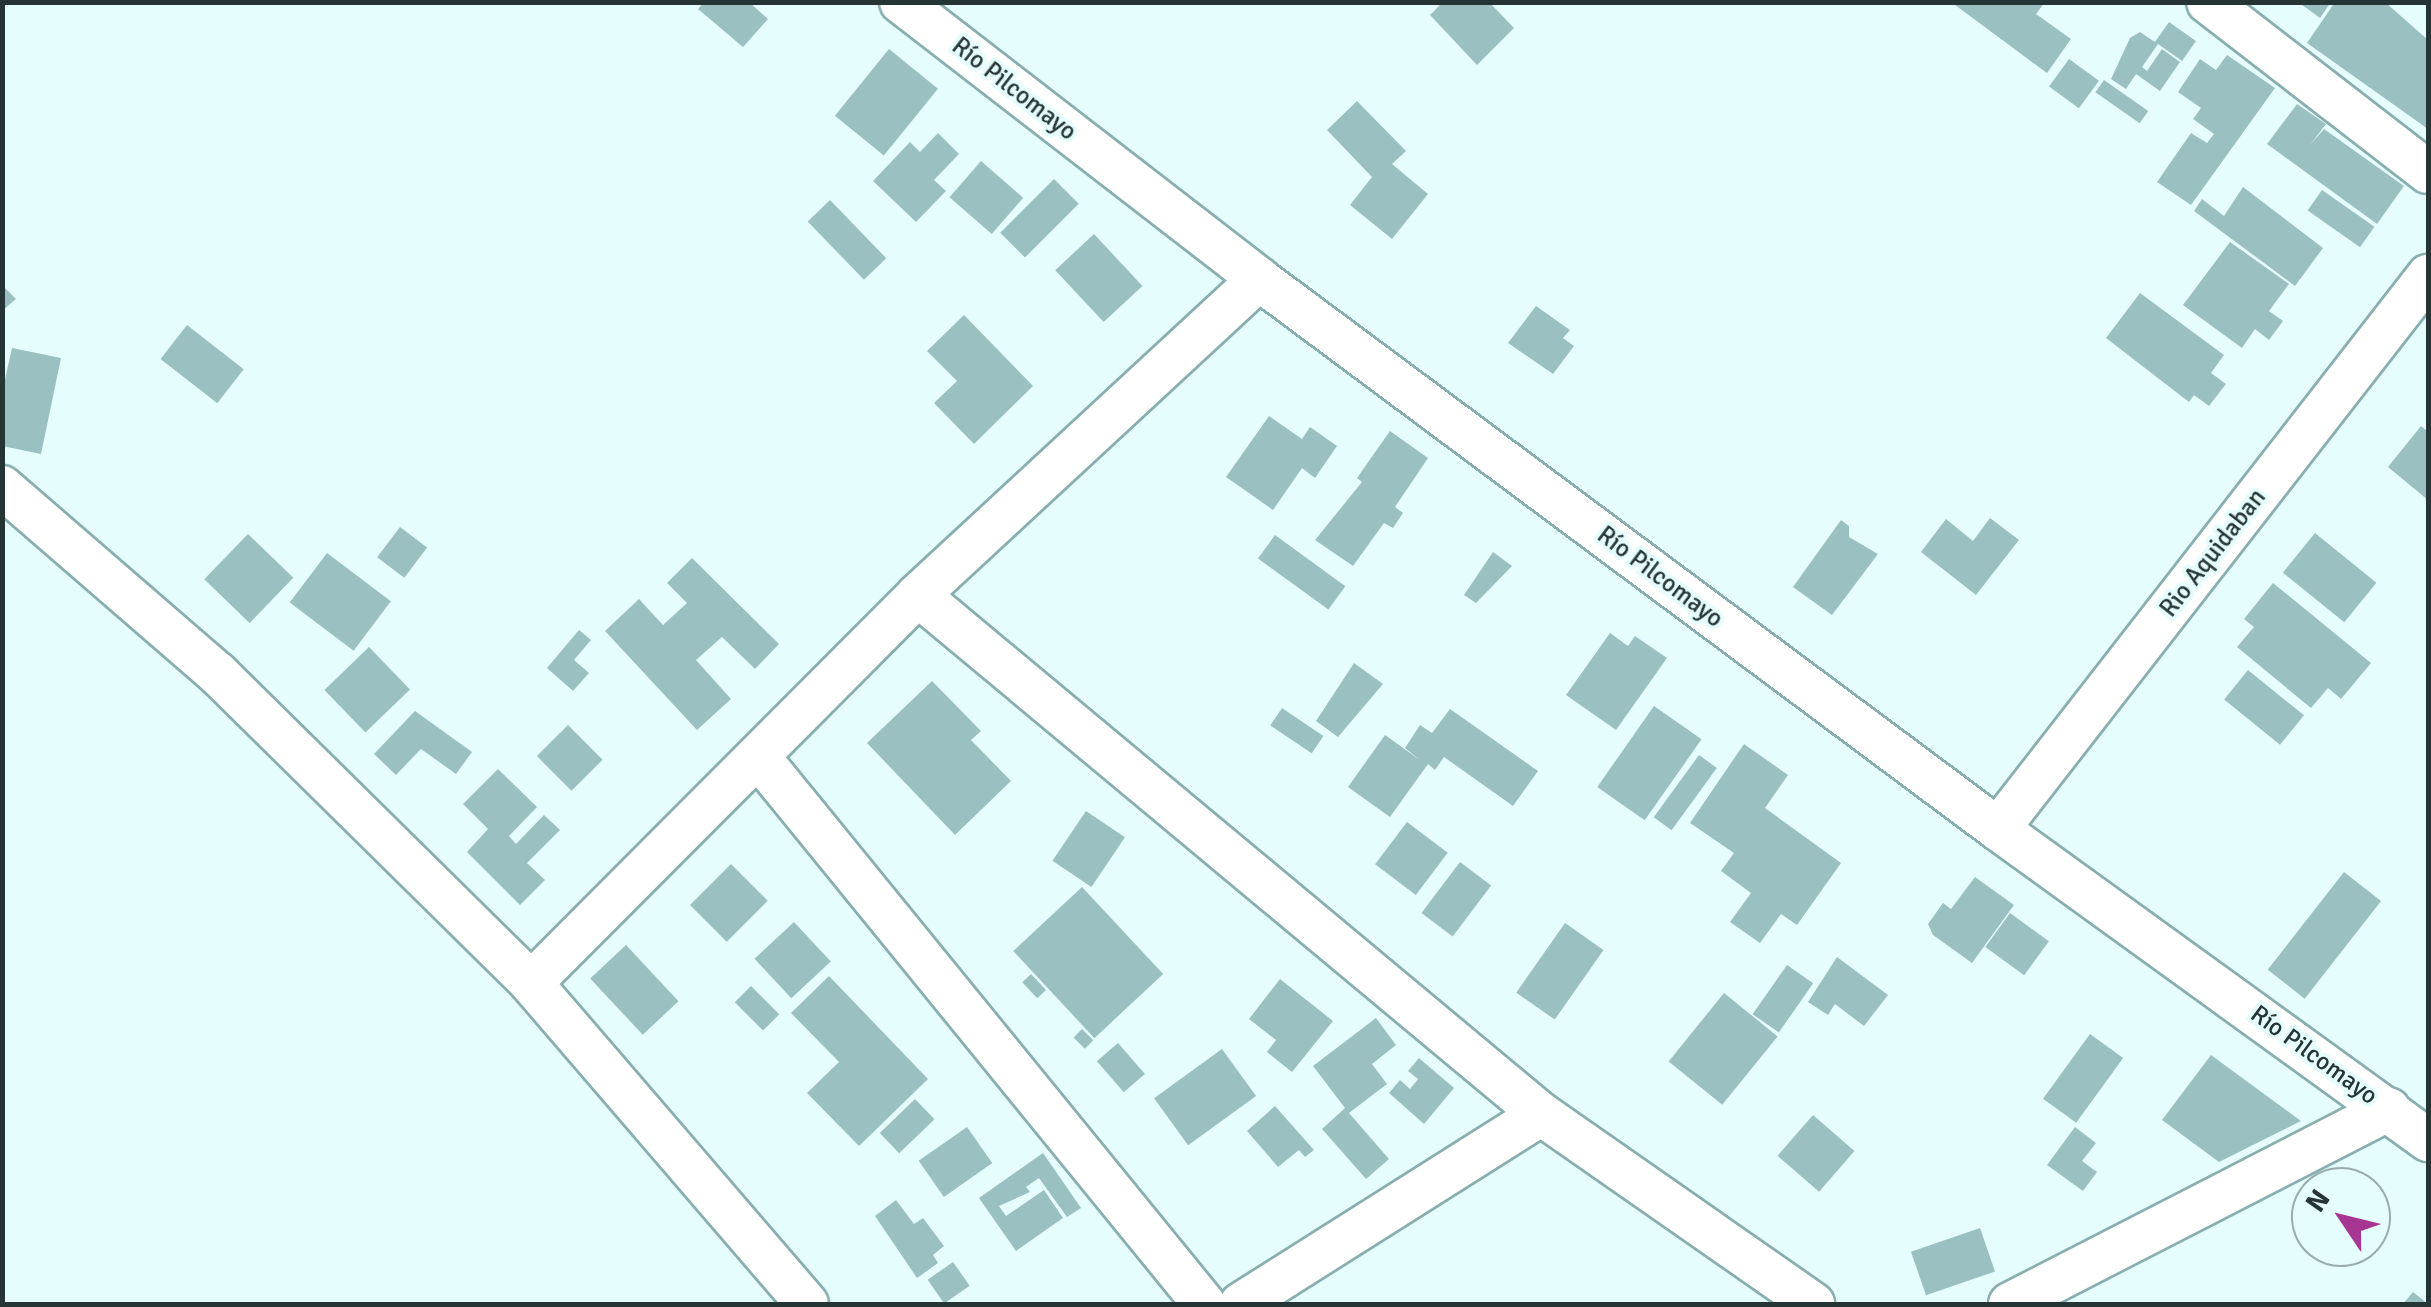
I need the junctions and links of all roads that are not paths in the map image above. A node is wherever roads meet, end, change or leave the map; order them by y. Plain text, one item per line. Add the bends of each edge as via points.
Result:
1 (902, 2) edge
2 (2208, 2) edge
3 (2428, 172) edge
4 (2428, 276) edge
5 (1259, 279) junction
6 (2, 487) edge
7 (918, 595) junction
8 (761, 760) junction
9 (1998, 830) junction
10 (532, 983) junction
11 (2389, 1109) junction
12 (1542, 1114) junction
13 (2428, 1140) edge
14 (807, 1304) edge
15 (1204, 1304) edge
16 (1242, 1304) edge
17 (1813, 1304) edge
18 (2010, 1304) edge

1 - 5 street, Río Pilcomayo
2 - 3 street
4 - 9 street, Rio Aquidaban
5 - 7 street
5 - 9 street, Río Pilcomayo
6 - 10 street via 217,673
7 - 8 street
7 - 12 street
8 - 10 street
8 - 15 street
9 - 11 street, Río Pilcomayo
10 - 14 street
11 - 13 street, Río Pilcomayo
11 - 18 street
12 - 16 street
12 - 17 street

